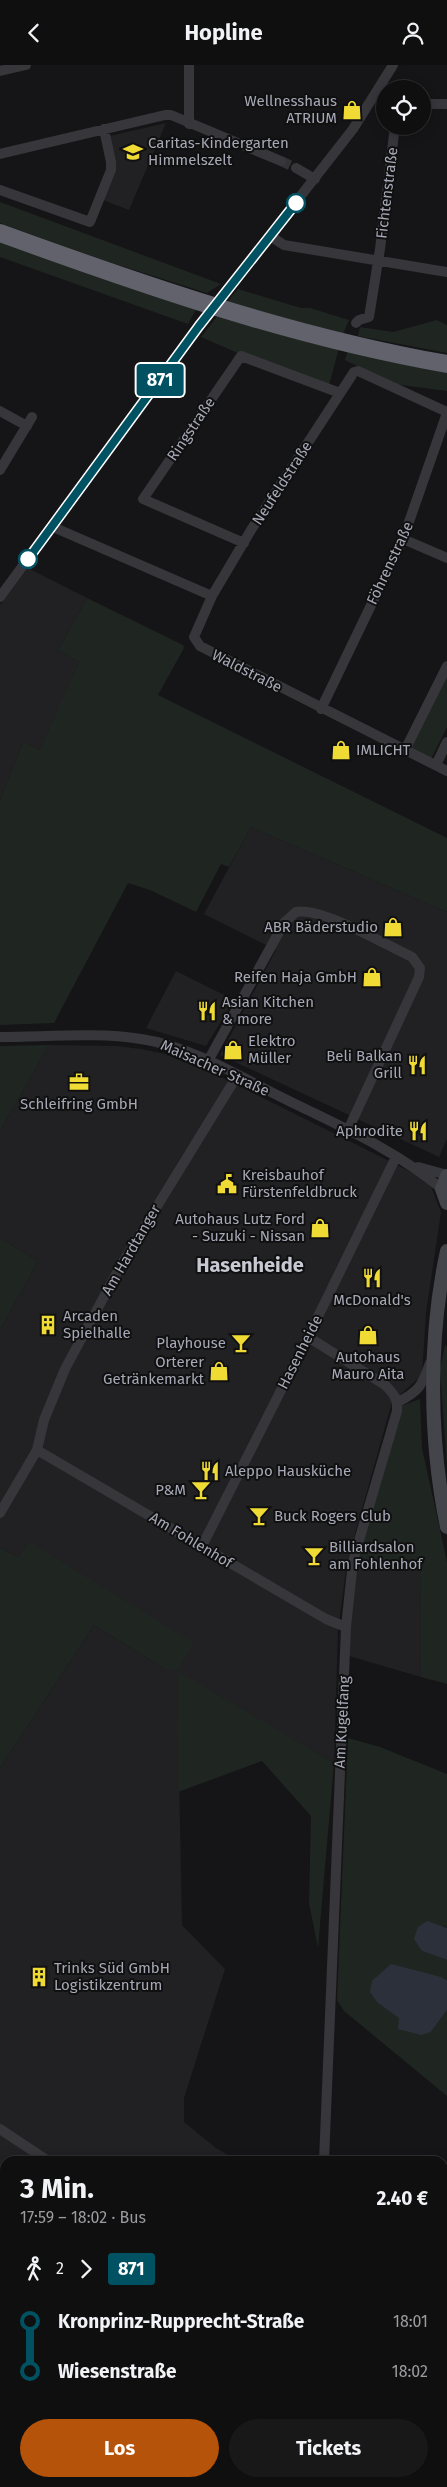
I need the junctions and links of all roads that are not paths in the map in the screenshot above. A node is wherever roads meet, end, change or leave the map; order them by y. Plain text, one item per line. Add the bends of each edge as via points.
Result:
1 (26, 65) edge
2 (189, 65) edge
3 (393, 65) edge
4 (0, 71) edge
5 (431, 104) edge
6 (447, 104) edge
7 (189, 124) junction
8 (104, 129) junction
9 (394, 135) edge
10 (0, 154) edge
11 (281, 161) tunnel mouth
12 (296, 168) tunnel mouth
13 (315, 179) junction
14 (0, 190) edge
15 (0, 233) edge
16 (270, 236) junction
17 (379, 261) junction
18 (447, 273) edge
19 (356, 323) dead end
20 (447, 364) edge
21 (340, 393) junction
22 (0, 411) edge
23 (447, 413) edge
24 (0, 470) edge
25 (53, 527) junction
26 (403, 539) junction
27 (244, 543) junction
28 (447, 558) edge
29 (0, 596) edge
30 (212, 596) junction
31 (447, 666) edge
32 (321, 709) junction
33 (447, 742) edge
34 (405, 750) junction
35 (436, 765) junction
36 (447, 771) edge
37 (0, 1037) edge
38 (208, 1061) junction
39 (238, 1076) junction
40 (348, 1130) junction
41 (396, 1157) junction
42 (445, 1180) edge
43 (447, 1203) edge
44 (447, 1251) edge
45 (308, 1337) junction
46 (434, 1355) junction
47 (398, 1402) junction
48 (37, 1450) junction
49 (0, 1513) edge
50 (447, 1527) edge
51 (202, 1546) junction
52 (346, 1627) junction
53 (0, 2129) edge
54 (40, 2156) edge
55 (324, 2156) edge

1 - 4 street
2 - 7 street
3 - 13 street via 369,106
5 - 6 street
7 - 8 street via 164,115
7 - 11 street
8 - 10 street
8 - 14 street via 111,170 90,222
9 - 17 street, Fichtenstraße
12 - 13 street
13 - 16 street
15 - 20 highway via 283,327 382,353
16 - 17 street via 284,245
16 - 25 street, bridge via 199,326
17 - 18 street
17 - 19 street, Fichtenstraße via 369,317
21 - 23 street, Neufeldstraße via 358,371
21 - 27 street, Neufeldstraße
21 - 27 street, Ringstraße via 241,356 143,499
22 - 24 street via 30,421
23 - 26 street, Föhrenstraße
25 - 29 street
25 - 30 street
26 - 28 street
26 - 32 street, Föhrenstraße
27 - 30 street, Neufeldstraße
30 - 32 street, Waldstraße via 194,637 200,646
31 - 34 street
32 - 34 street, Waldstraße
33 - 35 street
34 - 35 street, Waldstraße
35 - 36 street, Waldstraße
37 - 38 street, Maisacher Straße via 139,1039 157,1042
38 - 39 street, Maisacher Straße
38 - 40 street via 284,923 296,912 312,911 412,957 420,968 418,977
39 - 40 street, Maisacher Straße
39 - 48 street, Am Hardtanger via 120,1265 65,1369 44,1420
40 - 41 street, Maisacher Straße
41 - 42 street, Maisacher Straße
41 - 45 street, Hasenheide
42 - 43 main road
44 - 46 main road
45 - 47 street via 385,1385
45 - 51 street, Hasenheide
46 - 47 street via 425,1380 414,1394
46 - 50 main road via 438,1459
47 - 52 street, Am Kugelfang via 353,1561
48 - 49 street, Am Hardtanger
48 - 51 street, Am Fohlenhof
51 - 52 street, Am Fohlenhof via 326,1619
52 - 55 street, Am Kugelfang
53 - 54 street

